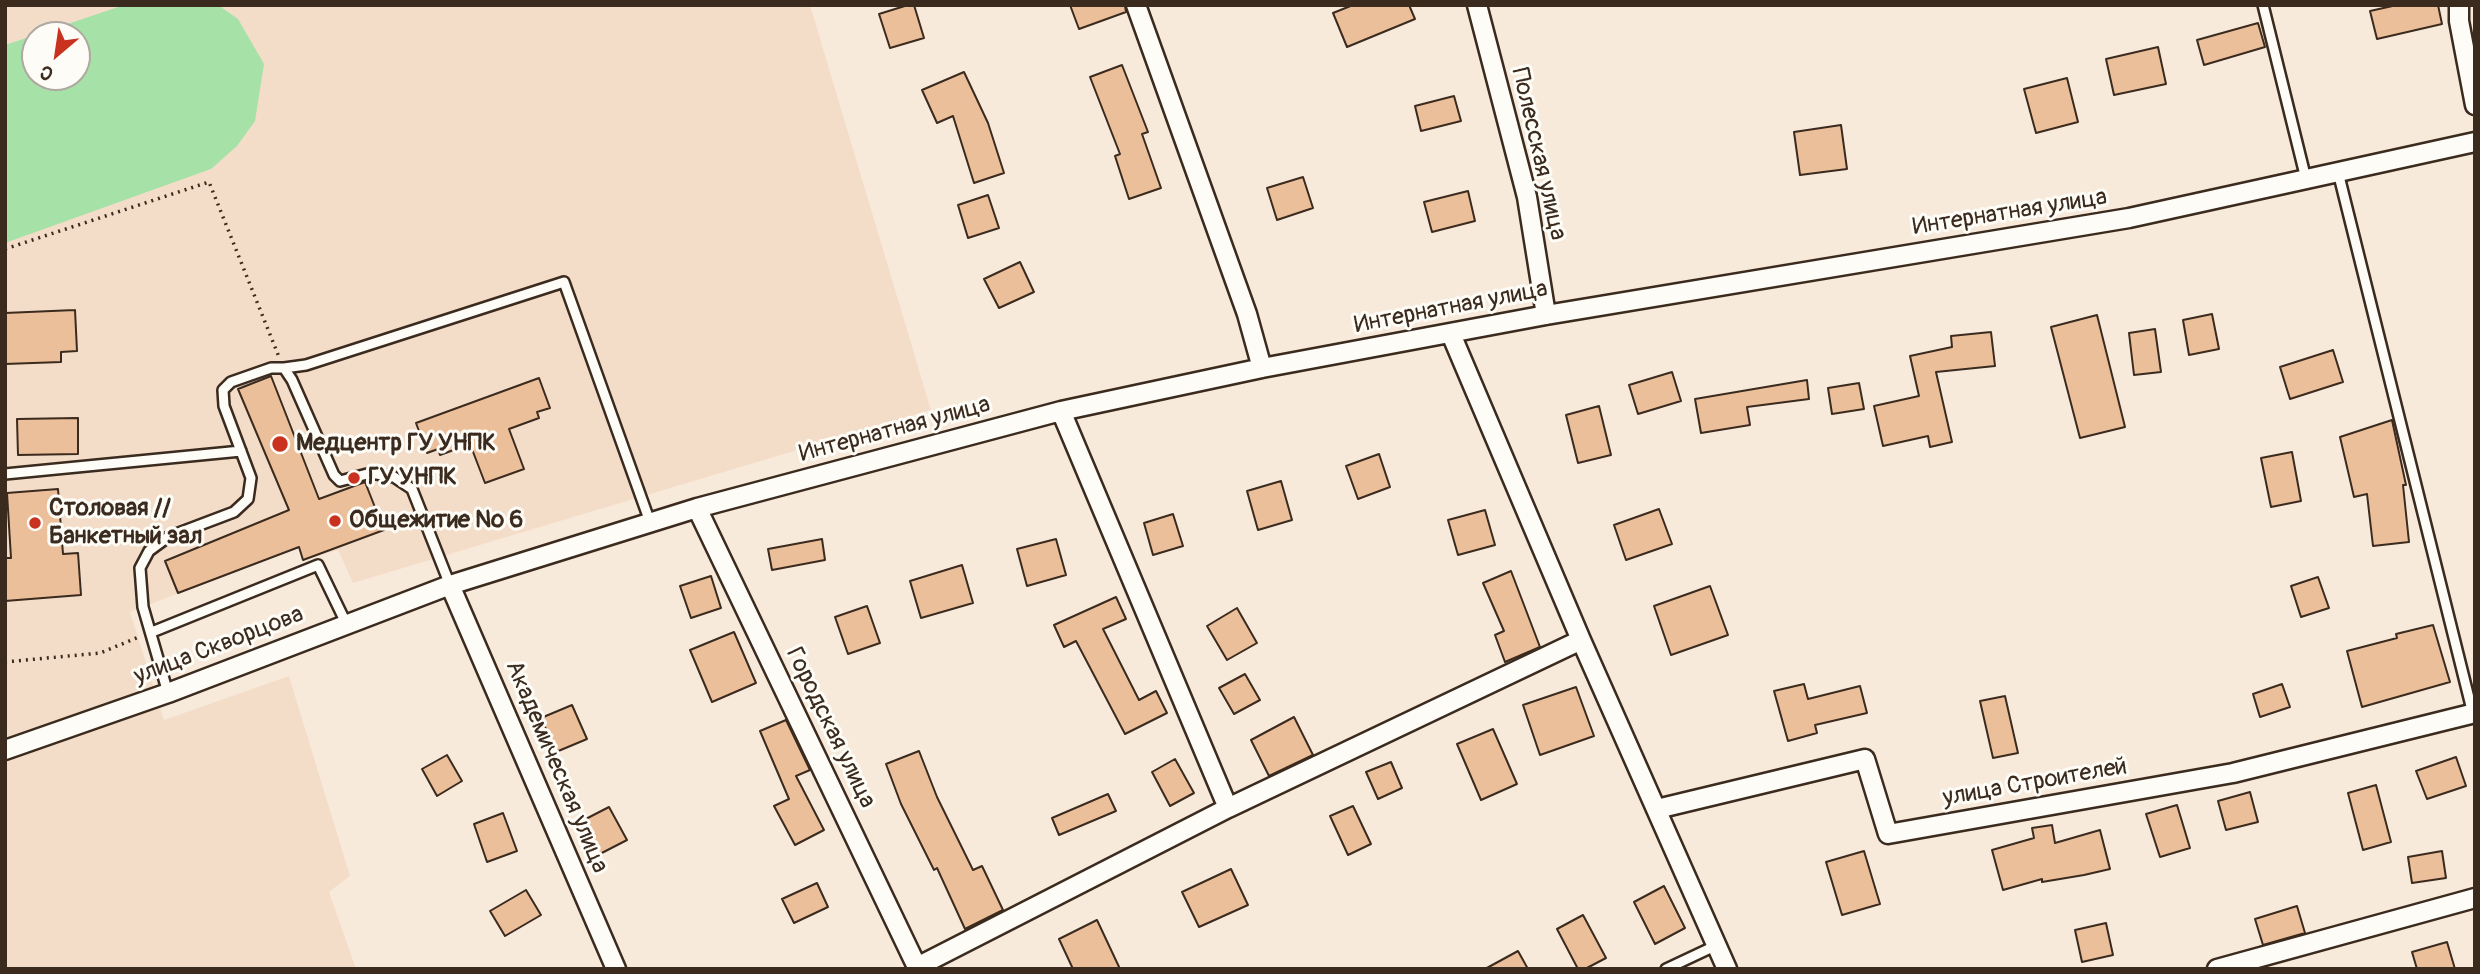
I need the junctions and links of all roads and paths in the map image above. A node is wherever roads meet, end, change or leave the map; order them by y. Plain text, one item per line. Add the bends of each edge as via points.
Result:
1 (1136, 5) edge
2 (1477, 5) edge
3 (2263, 5) edge
4 (2459, 5) edge
5 (2475, 105) edge
6 (2475, 142) edge
7 (2338, 172) junction
8 (2306, 179) junction
9 (5, 249) edge
10 (1546, 315) junction
11 (1451, 334) junction
12 (284, 368) junction
13 (1262, 368) junction
14 (1061, 411) junction
15 (241, 452) junction
16 (5, 474) edge
17 (697, 508) junction
18 (650, 522) junction
19 (450, 586) junction
20 (346, 623) junction
21 (152, 632) junction
22 (1581, 640) junction
23 (5, 662) edge
24 (169, 693) junction
25 (2474, 713) edge
26 (5, 750) edge
27 (1228, 808) junction
28 (1657, 809) junction
29 (2475, 898) edge
30 (1717, 945) junction
31 (918, 968) edge
32 (616, 969) edge
33 (1667, 969) edge
34 (1727, 969) edge
35 (2217, 969) edge

1 - 13 street via 1247,314
2 - 10 street, Полесская улица via 1527,197
3 - 8 lane
4 - 5 street
6 - 7 street, Интернатная улица
7 - 8 street, Интернатная улица
7 - 25 lane
8 - 10 street, Интернатная улица via 2129,218
9 - 12 path via 209,181
10 - 11 street, Интернатная улица
11 - 13 street, Интернатная улица
11 - 22 street
12 - 15 lane via 231,382 223,390 224,406
12 - 18 lane via 306,365 564,282
12 - 19 lane via 340,481 371,473 394,477 412,489
13 - 14 street, Интернатная улица
14 - 17 street, Интернатная улица
14 - 27 street
15 - 16 lane
15 - 21 lane via 251,478 248,499 234,512 168,537 149,551 140,568 143,607
17 - 18 street, Интернатная улица
17 - 31 street, Городская улица
18 - 19 street, Интернатная улица
19 - 20 street, улица Скворцова
19 - 32 street, Академическая улица
20 - 21 lane via 318,565
20 - 24 street, улица Скворцова
21 - 23 path via 100,653
21 - 24 lane
22 - 27 street
22 - 28 street
24 - 26 street, улица Скворцова
25 - 28 street, улица Строителей via 2233,773 1888,834 1865,759
27 - 31 street
28 - 30 street
29 - 35 street
30 - 33 lane
30 - 34 street

